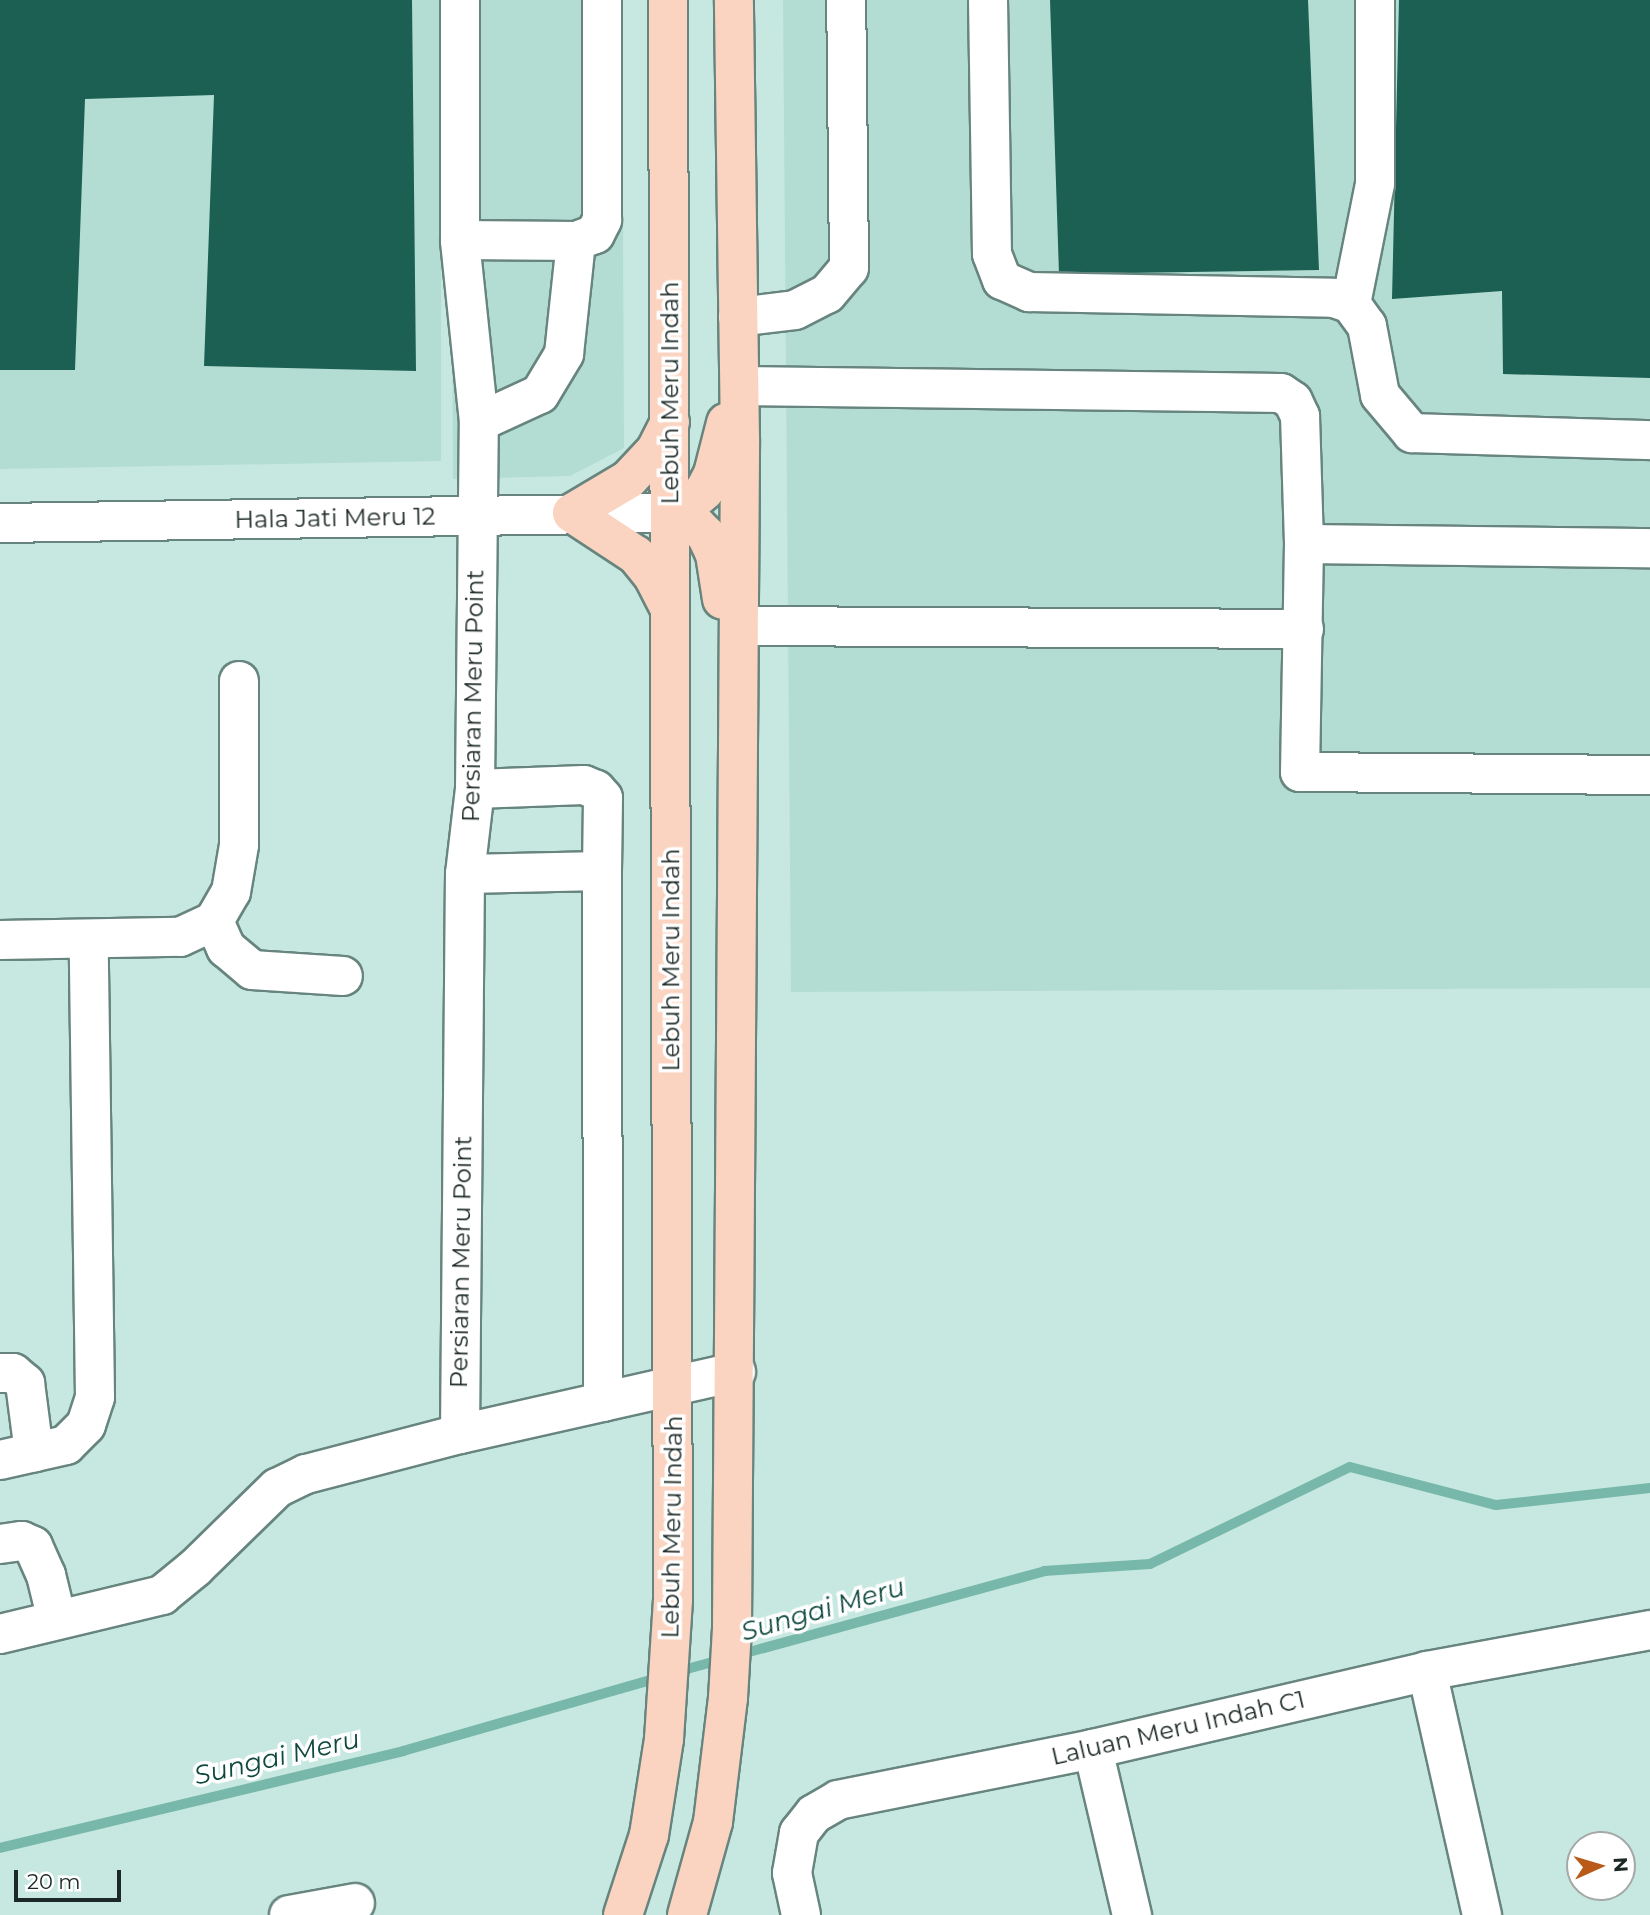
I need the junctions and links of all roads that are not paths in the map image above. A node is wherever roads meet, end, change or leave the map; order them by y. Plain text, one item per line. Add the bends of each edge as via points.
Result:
1 (460, 0) edge
2 (602, 0) edge
3 (668, 0) edge
4 (734, 0) edge
5 (846, 0) edge
6 (988, 0) edge
7 (1375, 0) edge
8 (460, 240) junction
9 (576, 241) junction
10 (1351, 304) junction
11 (738, 317) junction
12 (739, 377) junction
13 (479, 422) junction
14 (670, 422) junction
15 (1650, 440) edge
16 (572, 513) junction
17 (670, 513) junction
18 (477, 516) junction
19 (0, 523) edge
20 (1304, 544) junction
21 (1650, 548) edge
22 (671, 612) junction
23 (739, 626) junction
24 (1304, 629) junction
25 (239, 681) dead end
26 (738, 764) junction
27 (1650, 775) edge
28 (475, 789) junction
29 (602, 871) junction
30 (465, 874) junction
31 (214, 921) junction
32 (89, 939) junction
33 (0, 940) edge
34 (343, 976) dead end
35 (736, 1372) junction
36 (0, 1373) edge
37 (673, 1385) junction
38 (603, 1402) junction
39 (460, 1434) junction
40 (17, 1456) edge
41 (0, 1544) edge
42 (57, 1620) junction
43 (1650, 1630) edge
44 (0, 1634) edge
45 (1427, 1671) junction
46 (1093, 1749) junction
47 (355, 1903) dead end
48 (289, 1915) edge
49 (623, 1915) edge
50 (687, 1915) edge
51 (801, 1915) edge
52 (1132, 1915) edge
53 (1482, 1915) edge

1 - 8 street, Persiaran Meru Point
2 - 9 street via 603,220 594,234
3 - 14 main road, Lebuh Meru Indah
4 - 11 main road
5 - 11 street via 849,268 827,294 795,310
6 - 10 street via 992,254 1002,280 1029,292 1334,298
7 - 10 street via 1375,184
8 - 9 street
8 - 13 street, Persiaran Meru Point
9 - 13 street via 564,354 540,394
10 - 15 street via 1367,326 1380,395 1412,433
11 - 12 main road
12 - 17 main road via 709,482 696,500
12 - 20 street via 1281,393 1293,401 1300,416
12 - 23 main road
13 - 18 street, Persiaran Meru Point
14 - 16 main road via 655,451 635,473
14 - 17 main road, Lebuh Meru Indah
16 - 17 street, Hala Jati Meru 12
16 - 18 street, Hala Jati Meru 12
16 - 22 main road via 636,555
17 - 22 main road, Lebuh Meru Indah
17 - 26 main road via 697,526 715,554
18 - 19 street, Hala Jati Meru 12
18 - 28 street, Persiaran Meru Point
20 - 21 street
20 - 24 street
22 - 37 main road, Lebuh Meru Indah
23 - 24 street
23 - 26 main road
24 - 27 street via 1300,772
25 - 31 street via 239,845 230,892
26 - 35 main road
28 - 29 street via 584,785 596,790 603,798
28 - 30 street, Persiaran Meru Point
29 - 30 street
29 - 38 street
30 - 39 street, Persiaran Meru Point
31 - 32 street via 180,937
31 - 34 street via 226,948 252,970
32 - 33 street
32 - 40 street via 96,1397 78,1436 66,1445
35 - 37 street
35 - 50 main road via 732,1628 720,1772 713,1822
36 - 40 street via 13,1373 25,1382
37 - 38 street
37 - 49 main road, Lebuh Meru Indah via 675,1527 658,1781 649,1836
38 - 39 street
39 - 42 street via 306,1474 277,1488 174,1588
41 - 42 street via 22,1541 33,1546
42 - 44 street
43 - 45 street, Laluan Meru Indah C1
45 - 46 street, Laluan Meru Indah C1
45 - 53 street
46 - 51 street, Laluan Meru Indah C1 via 838,1800 814,1814 799,1833 792,1873
46 - 52 street
47 - 48 street

